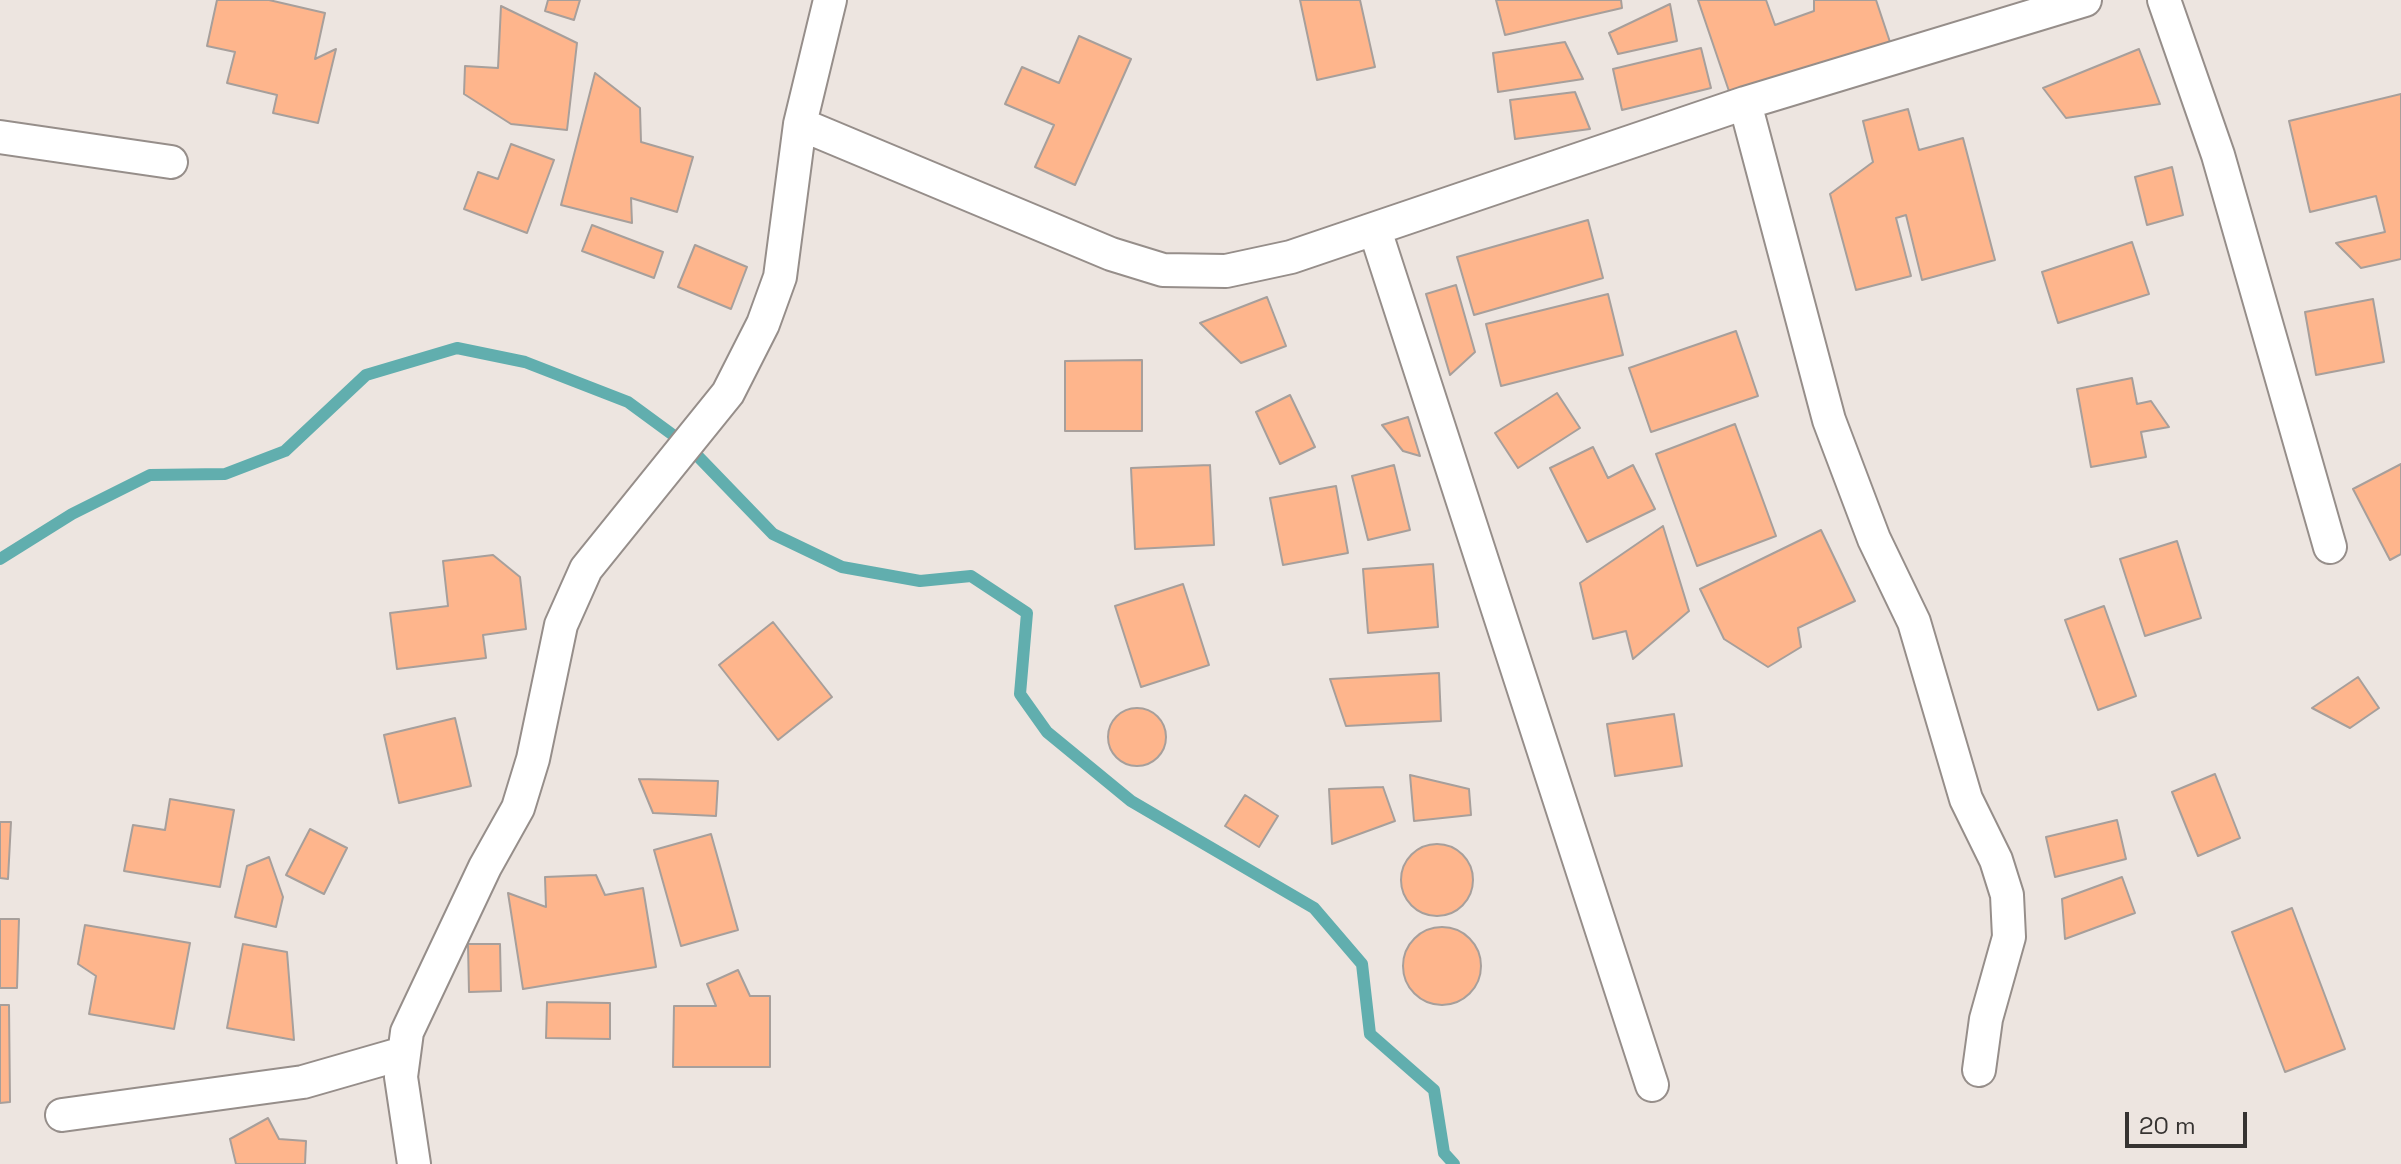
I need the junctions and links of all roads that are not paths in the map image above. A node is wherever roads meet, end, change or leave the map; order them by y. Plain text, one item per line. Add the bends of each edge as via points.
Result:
1 (830, 0) edge
2 (2085, 0) edge
3 (2164, 0) edge
4 (1745, 103) junction
5 (800, 124) junction
6 (0, 137) edge
7 (171, 162) dead end
8 (1375, 230) junction
9 (2330, 547) dead end
10 (404, 1053) junction
11 (1979, 1070) dead end
12 (1652, 1085) dead end
13 (62, 1115) dead end
14 (414, 1164) edge

1 - 5 street
2 - 4 street
3 - 9 street via 2218,155
4 - 8 street
4 - 11 street via 1829,420 1874,539 1914,622 1966,799 2007,895 2009,937 1986,1019
5 - 8 street via 1098,249 1163,270 1226,271
5 - 10 street via 780,277 763,324 728,393 586,569 561,625 518,808 418,1004
6 - 7 street
8 - 12 street
10 - 13 street via 303,1082
10 - 14 street via 401,1077

